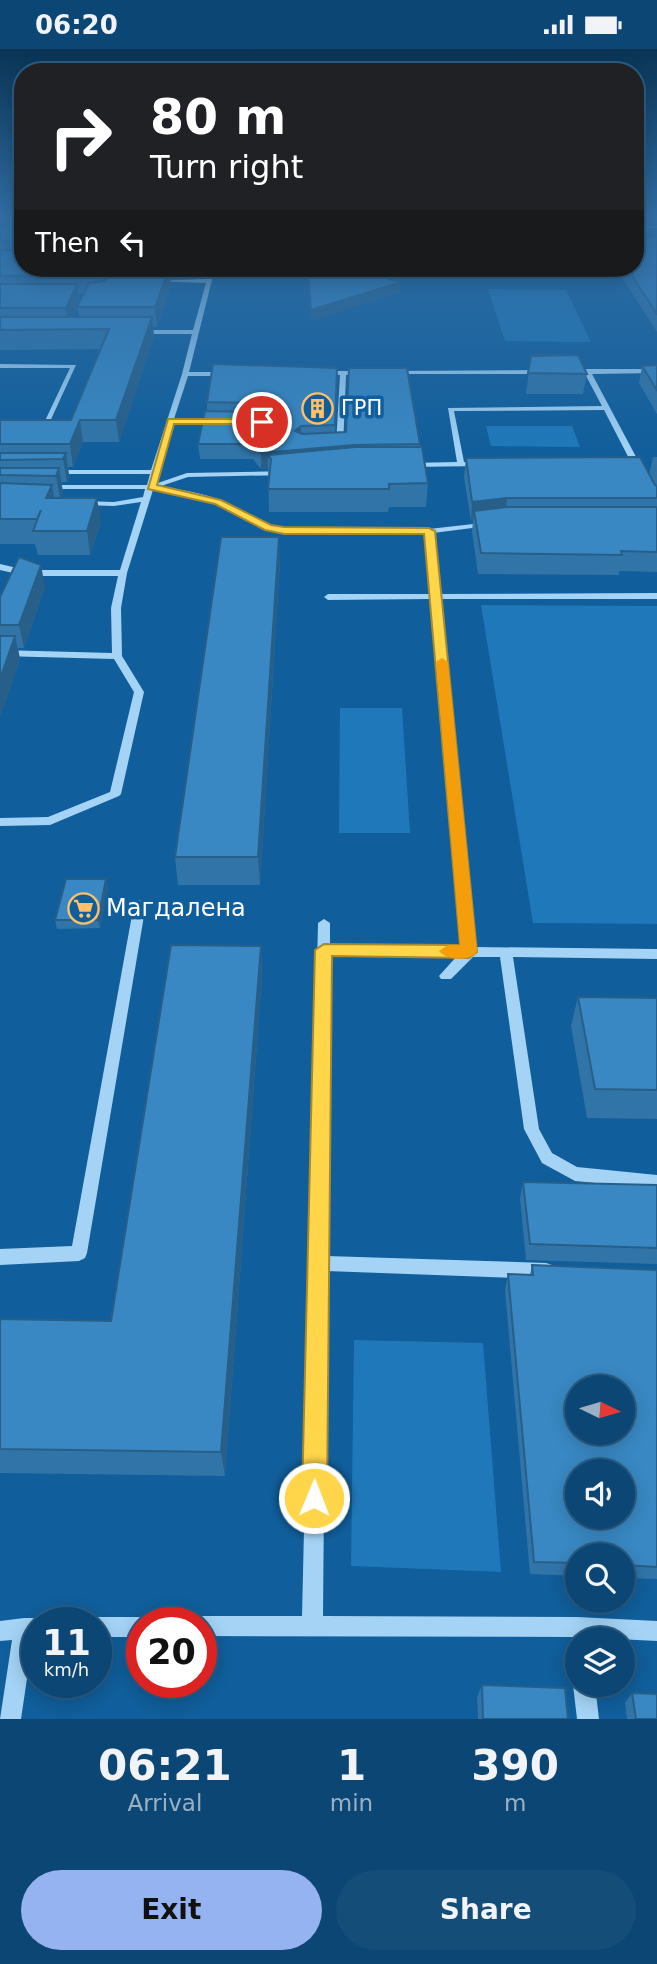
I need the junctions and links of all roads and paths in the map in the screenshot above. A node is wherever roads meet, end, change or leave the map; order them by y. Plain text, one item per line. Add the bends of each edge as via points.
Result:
1 (205, 297) edge
2 (127, 332) edge
3 (195, 332) junction
4 (0, 366) edge
5 (657, 371) edge
6 (587, 372) junction
7 (317, 373) edge
8 (343, 373) junction
9 (370, 373) edge
10 (384, 373) edge
11 (185, 374) junction
12 (237, 374) edge
13 (607, 408) junction
14 (171, 421) junction
15 (236, 422) edge
16 (34, 427) edge
17 (328, 445) edge
18 (635, 463) junction
19 (461, 464) junction
20 (488, 464) edge
21 (622, 464) edge
22 (394, 465) edge
23 (39, 472) edge
24 (156, 472) junction
25 (298, 472) edge
26 (646, 483) edge
27 (41, 487) edge
28 (151, 487) junction
29 (147, 499) junction
30 (76, 503) edge
31 (492, 524) edge
32 (429, 531) junction
33 (0, 567) edge
34 (123, 573) junction
35 (657, 596) edge
36 (328, 597) dead end
37 (435, 597) junction
38 (0, 653) edge
39 (117, 656) junction
40 (0, 822) edge
41 (140, 904) dead end
42 (324, 923) dead end
43 (324, 950) junction
44 (469, 952) junction
45 (506, 952) junction
46 (657, 954) edge
47 (446, 976) dead end
48 (657, 1182) edge
49 (0, 1257) edge
50 (319, 1263) junction
51 (562, 1271) edge
52 (312, 1625) junction
53 (217, 1626) edge
54 (21, 1629) edge
55 (0, 1630) edge
56 (657, 1631) edge
57 (635, 1632) edge
58 (565, 1634) edge
59 (21, 1671) edge
60 (585, 1697) edge
61 (10, 1719) edge
62 (588, 1719) edge

1 - 3 street
2 - 3 street
3 - 11 street
4 - 16 street via 74,366 46,427
5 - 6 street
6 - 10 street
6 - 13 street
7 - 8 street
8 - 9 street
8 - 17 street via 341,445
11 - 12 street
11 - 14 street
13 - 18 street
13 - 19 street via 450,409
14 - 15 street
14 - 24 street
18 - 21 street
18 - 26 street
19 - 20 street
19 - 22 street
23 - 24 street
24 - 28 street
25 - 28 street via 187,475
27 - 28 street
28 - 29 street
28 - 32 street via 218,502 268,528 284,531
29 - 30 street
29 - 34 street
31 - 32 street
32 - 37 street
33 - 34 street via 26,573
34 - 39 street via 116,608
35 - 37 street
36 - 37 street
37 - 44 street
38 - 39 street
39 - 40 street via 139,692 115,794 50,821
41 - 49 street via 79,1253
42 - 43 street
43 - 44 street
43 - 50 street
44 - 45 street
44 - 47 street
45 - 46 street
45 - 48 street via 532,1129 547,1158 575,1174
50 - 51 street
50 - 52 street
52 - 53 street
52 - 58 street
54 - 55 street
56 - 57 street
59 - 61 street
60 - 62 street

